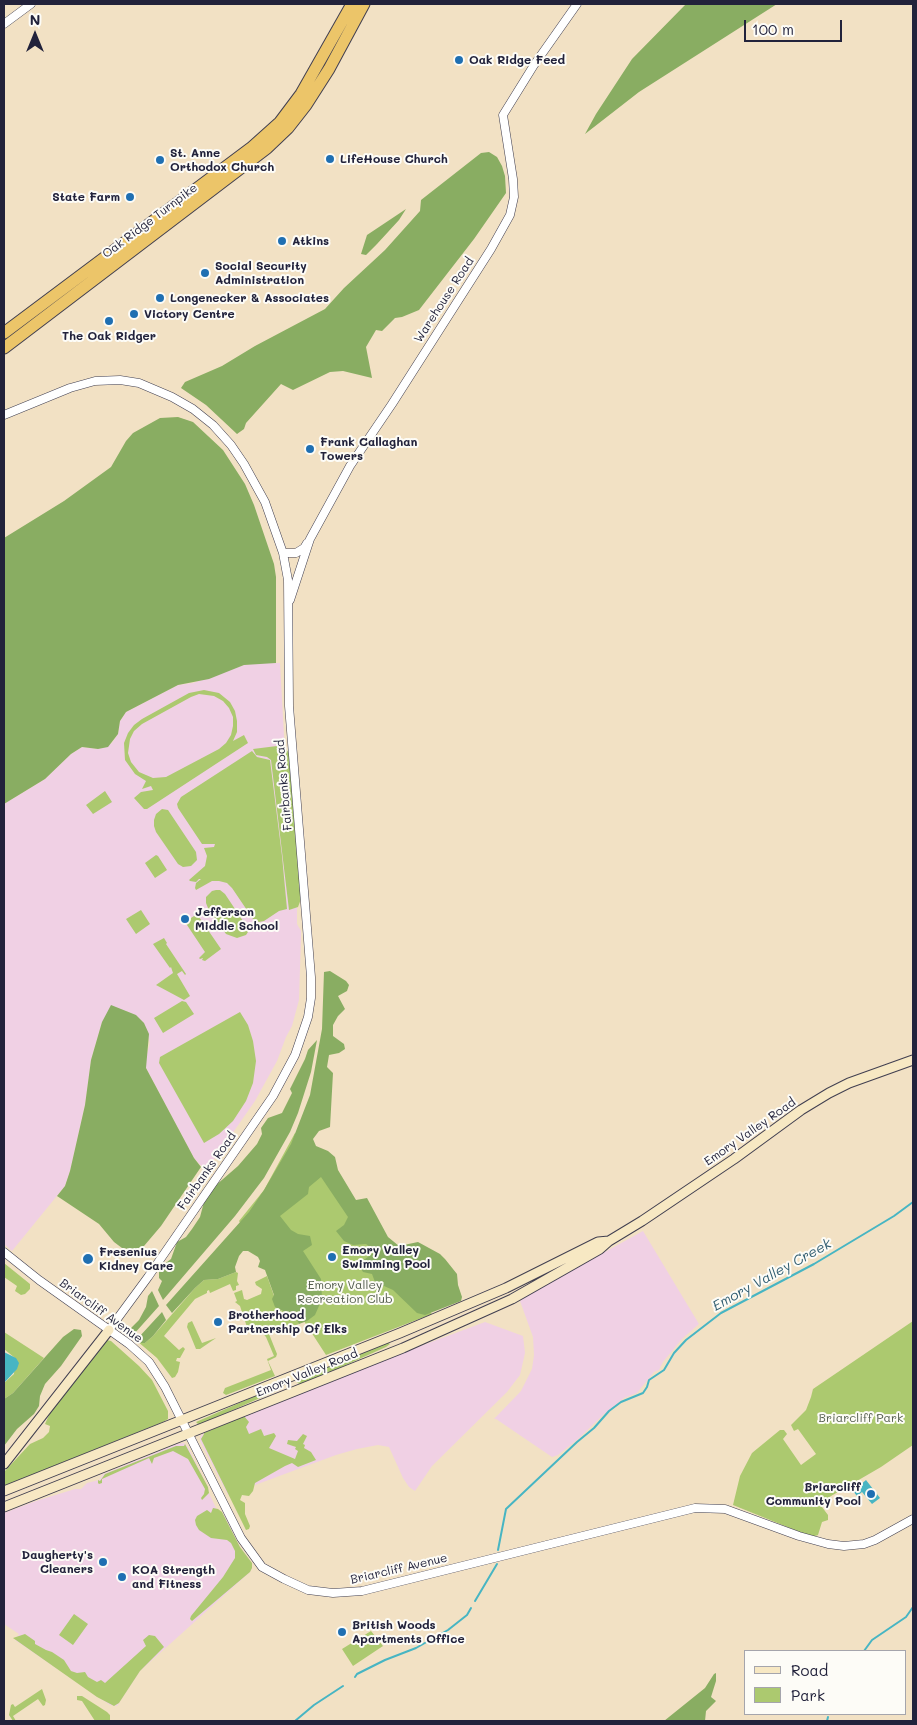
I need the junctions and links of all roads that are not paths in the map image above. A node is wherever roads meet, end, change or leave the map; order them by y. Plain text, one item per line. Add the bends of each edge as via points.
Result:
1 (31, 4) edge
2 (352, 4) edge
3 (364, 4) edge
4 (577, 4) edge
5 (350, 17) junction
6 (4, 24) edge
7 (171, 215) junction
8 (4, 333) edge
9 (4, 348) edge
10 (4, 415) edge
11 (310, 540) junction
12 (283, 553) junction
13 (289, 604) junction
14 (913, 1060) edge
15 (609, 1241) junction
16 (4, 1252) edge
17 (506, 1288) junction
18 (512, 1299) junction
19 (109, 1330) junction
20 (400, 1333) junction
21 (403, 1348) junction
22 (286, 1378) junction
23 (291, 1393) junction
24 (182, 1420) junction
25 (189, 1434) junction
26 (4, 1464) edge
27 (4, 1491) edge
28 (4, 1507) edge
29 (913, 1519) edge

1 - 6 street
2 - 5 highway, Oak Ridge Turnpike
3 - 5 highway, Oak Ridge Turnpike
4 - 11 street, Warehouse Road via 503,115 513,179 514,197 510,214 486,257 350,466
5 - 7 highway, Oak Ridge Turnpike via 329,69 288,128
7 - 8 highway, Oak Ridge Turnpike
7 - 9 highway, Oak Ridge Turnpike
10 - 12 street, Fairbanks Road via 70,388 106,380 140,383 172,396 213,425 231,445 262,495
11 - 12 street via 296,553
11 - 13 street, Warehouse Road
12 - 13 street, Fairbanks Road
13 - 19 street, Fairbanks Road via 289,706 311,977 308,1017 295,1056 273,1096
14 - 15 main road, Emory Valley Road via 829,1093 642,1222
15 - 17 main road, Emory Valley Road via 598,1242
15 - 18 main road, Emory Valley Road
16 - 19 street, Briarcliff Avenue
17 - 18 main road
17 - 20 main road, Emory Valley Road
18 - 21 main road, Emory Valley Road
19 - 24 street, Briarcliff Avenue via 149,1362
19 - 26 main road
20 - 21 main road
20 - 22 main road, Emory Valley Road
21 - 23 main road, Emory Valley Road
22 - 23 main road
22 - 24 main road, Emory Valley Road
23 - 25 main road, Emory Valley Road
24 - 25 street, Briarcliff Avenue
24 - 27 main road, Emory Valley Road
25 - 28 main road, Emory Valley Road
25 - 29 street, Briarcliff Avenue via 241,1538 262,1567 308,1590 333,1593 362,1591 695,1508 725,1508 800,1536 844,1546 875,1540

